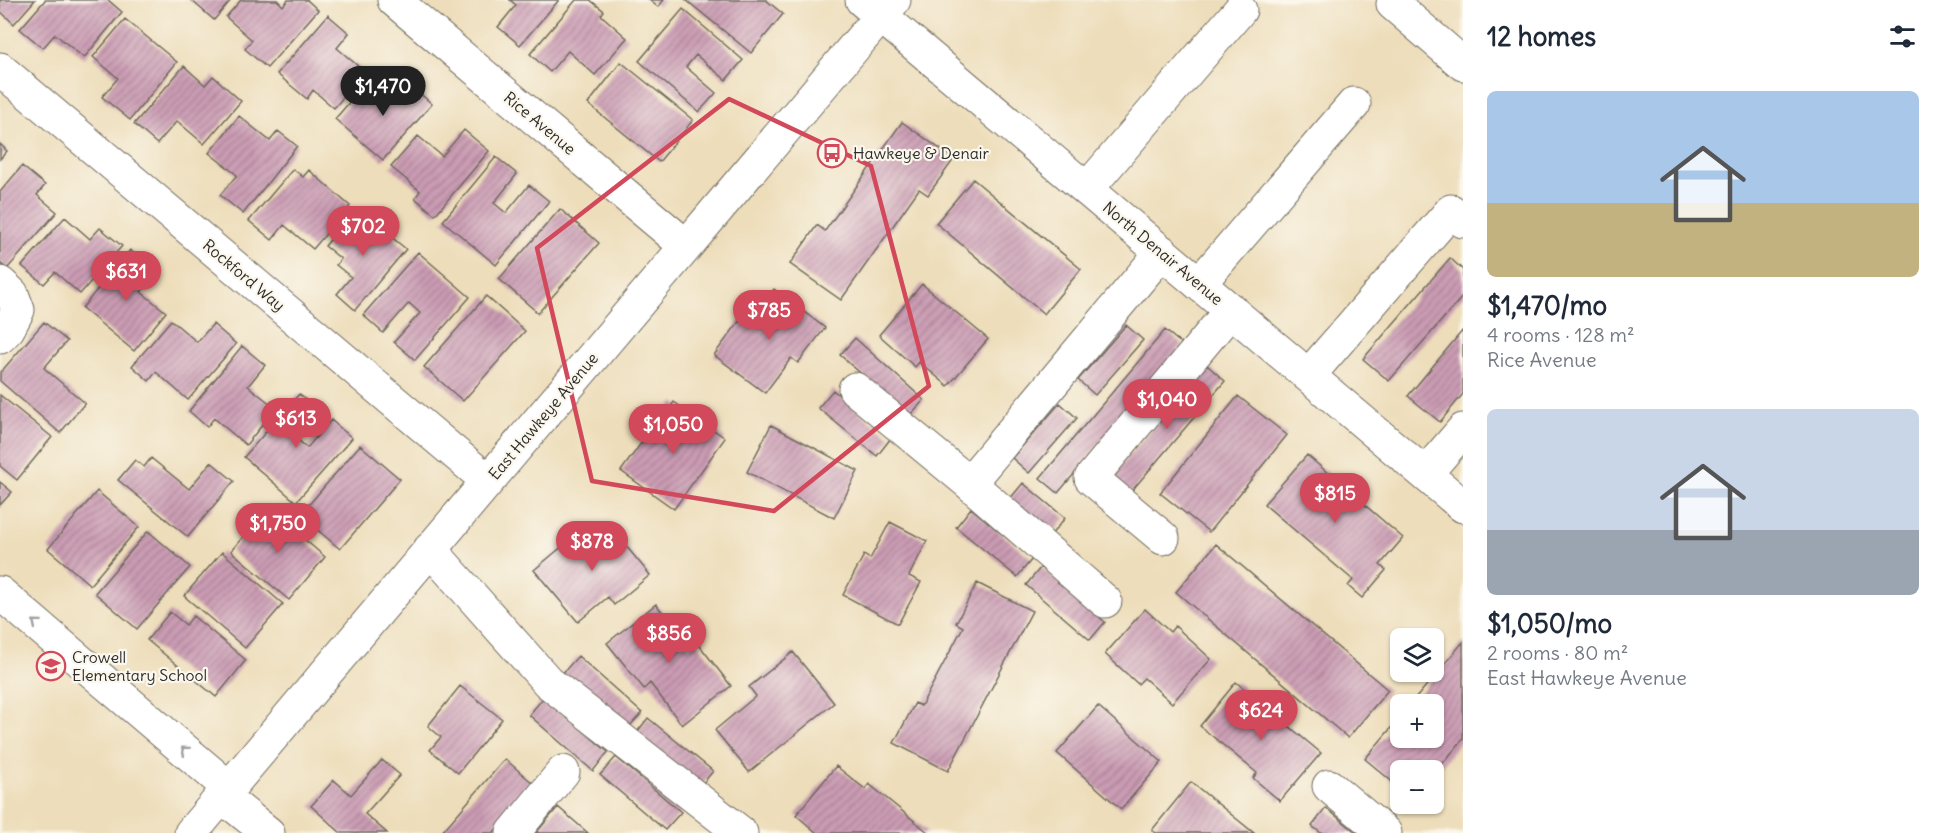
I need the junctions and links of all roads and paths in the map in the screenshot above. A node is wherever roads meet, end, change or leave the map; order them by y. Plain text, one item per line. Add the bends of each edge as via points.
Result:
1 (394, 0) edge
2 (1393, 4) dead end
3 (879, 5) edge
4 (1240, 10) dead end
5 (1463, 64) edge
6 (0, 69) edge
7 (1354, 104) dead end
8 (1088, 189) junction
9 (1463, 221) edge
10 (686, 246) junction
11 (1162, 252) junction
12 (0, 283) edge
13 (1199, 284) junction
14 (1231, 310) junction
15 (0, 337) edge
16 (1308, 375) junction
17 (855, 388) dead end
18 (1463, 430) edge
19 (1425, 474) junction
20 (488, 481) junction
21 (969, 483) junction
22 (1463, 506) edge
23 (1163, 538) dead end
24 (430, 549) junction
25 (0, 592) edge
26 (1105, 602) dead end
27 (563, 772) dead end
28 (1329, 786) dead end
29 (226, 792) junction
30 (191, 833) edge
31 (268, 833) edge
32 (513, 833) edge
33 (741, 833) edge
34 (1385, 833) edge

1 - 10 street, Rice Avenue
2 - 5 street
3 - 8 street, North Denair Avenue
3 - 10 street, East Hawkeye Avenue
4 - 8 street
6 - 20 street, Rockford Way
7 - 13 street
8 - 11 street, North Denair Avenue
9 - 16 street via 1451,211
10 - 20 street, East Hawkeye Avenue
11 - 13 street, North Denair Avenue
11 - 21 street
12 - 15 street via 12,294 18,310
13 - 14 street, North Denair Avenue
14 - 16 street, North Denair Avenue
14 - 23 street via 1091,478
16 - 19 street, North Denair Avenue
17 - 21 street
18 - 19 street
19 - 22 street, North Denair Avenue
20 - 24 street, East Hawkeye Avenue
21 - 26 street
24 - 29 street, East Hawkeye Avenue
24 - 33 street via 548,682
29 -> 25 street
27 - 32 street
28 - 34 street
29 - 30 street, East Hawkeye Avenue
29 - 31 street

